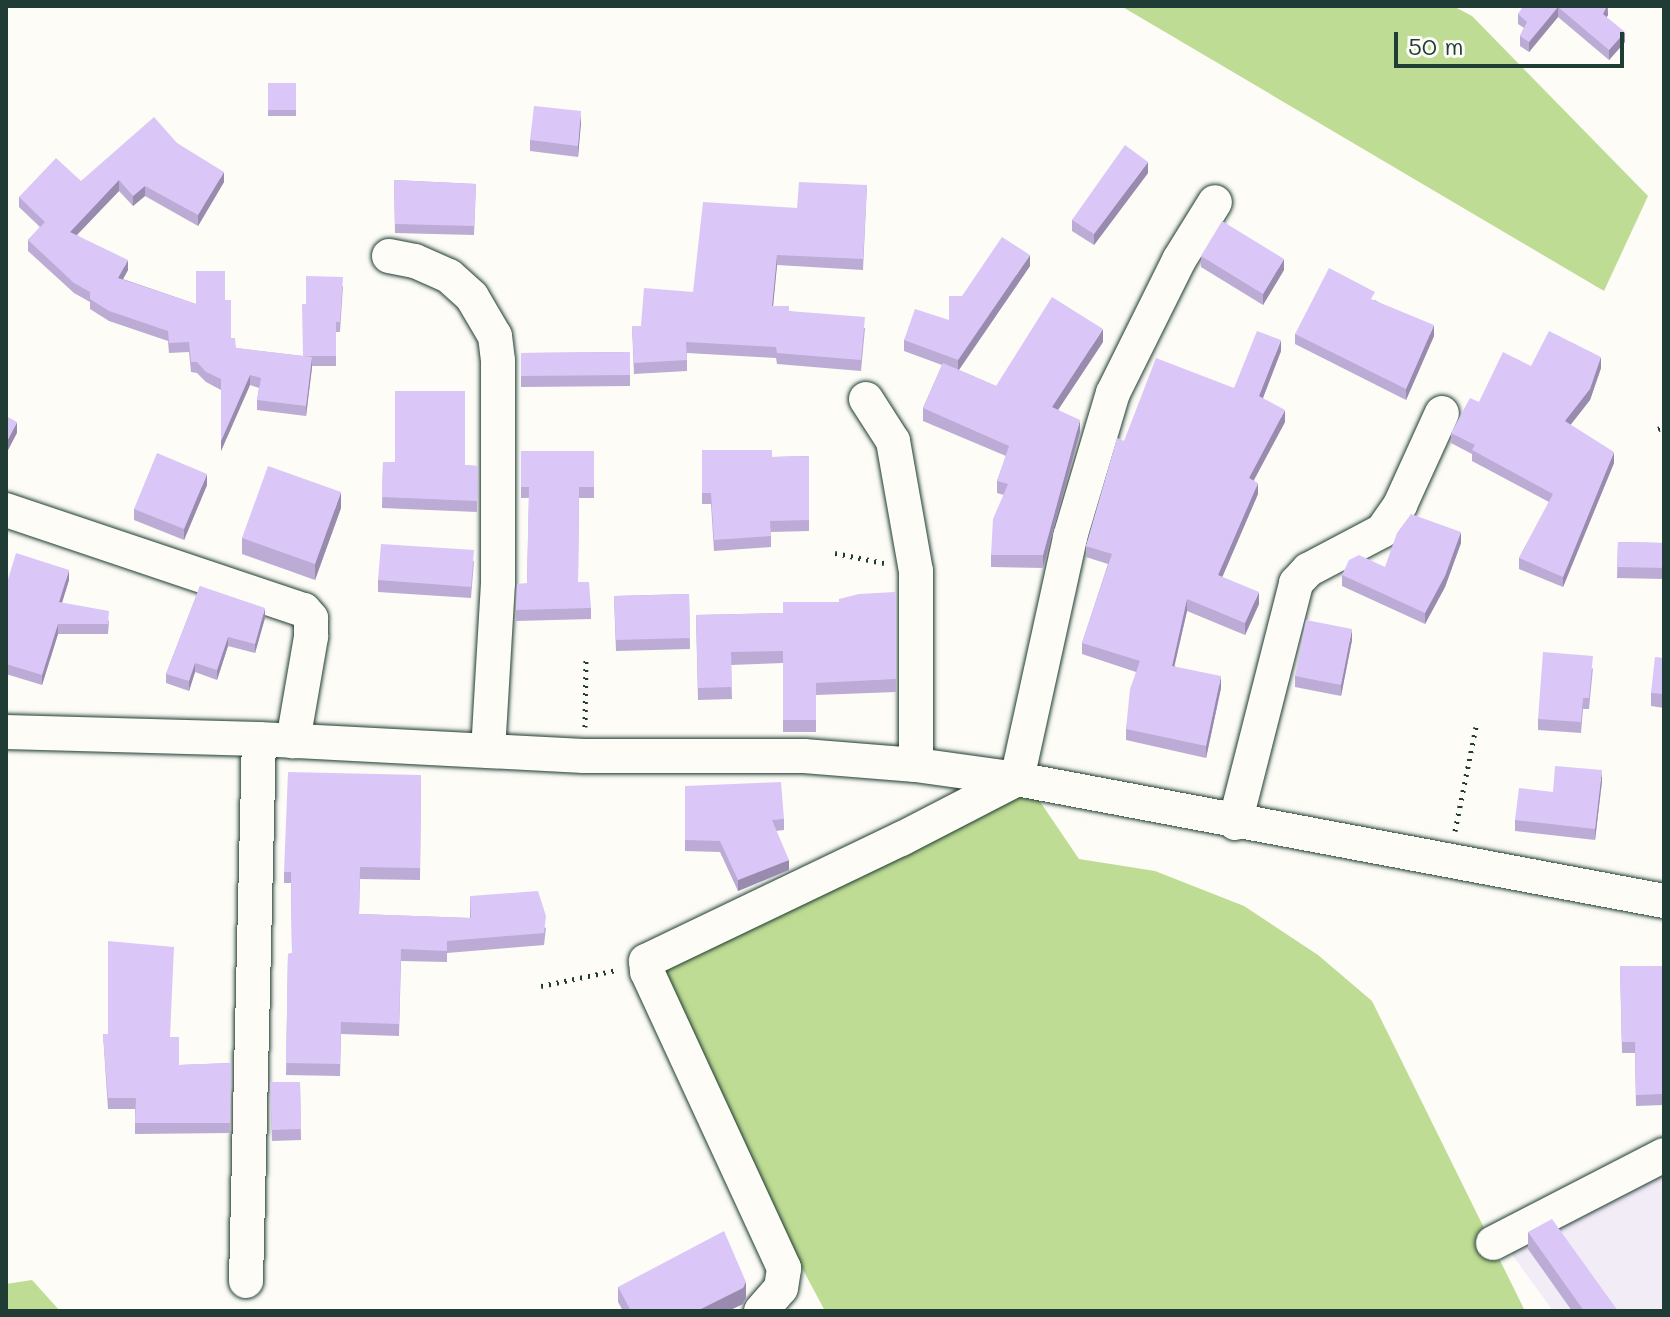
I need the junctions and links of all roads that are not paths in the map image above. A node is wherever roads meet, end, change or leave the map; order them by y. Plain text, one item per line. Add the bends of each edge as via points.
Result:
1 (1215, 202) dead end
2 (389, 256) dead end
3 (866, 399) dead end
4 (1442, 413) dead end
5 (6, 510) edge
6 (6, 732) edge
7 (259, 739) junction
8 (293, 741) junction
9 (488, 751) junction
10 (916, 765) junction
11 (1017, 779) junction
12 (1235, 823) junction
13 (1664, 901) edge
14 (1664, 1155) edge
15 (1493, 1243) dead end
16 (246, 1281) dead end
17 (761, 1311) edge

1 - 11 street via 1179,260 1113,393 1070,537
2 - 9 street via 449,276 472,297 495,336 498,583
3 - 10 street via 893,441 916,571
4 - 12 street via 1400,505 1382,531 1308,570 1296,583
5 - 8 street via 304,610 311,618 311,637
6 - 7 street
7 - 8 street
7 - 16 street
8 - 9 street
9 - 10 street via 804,756
10 - 11 street
11 - 12 street
11 - 17 street via 647,958 784,1268 781,1288
12 - 13 street
14 - 15 street

